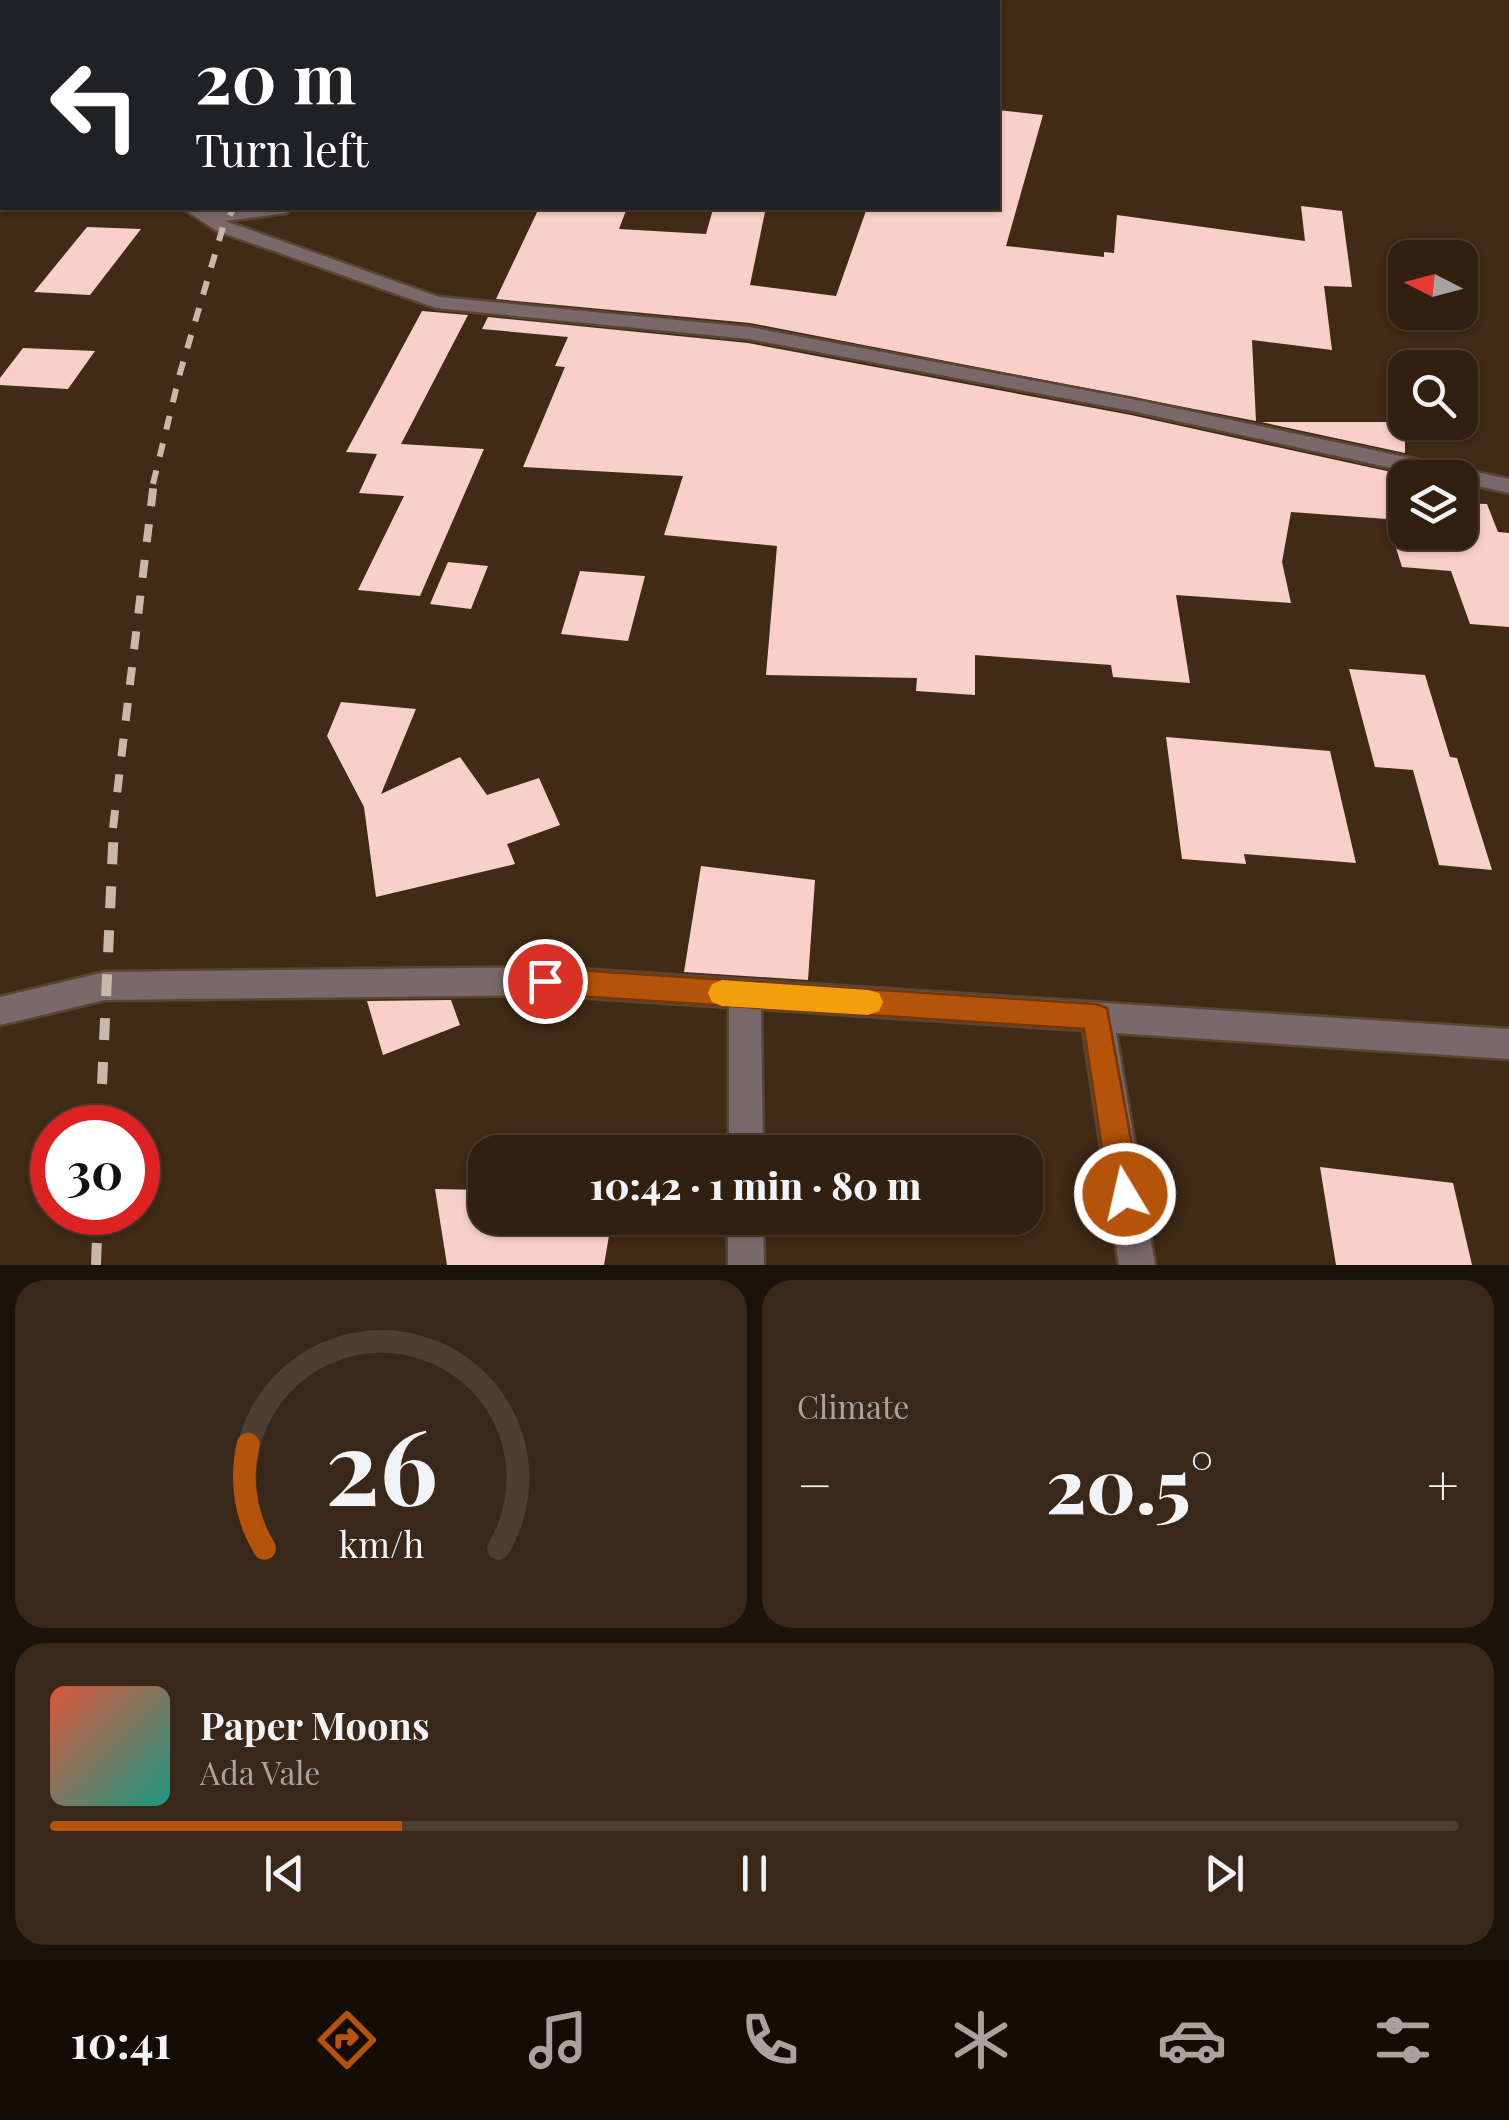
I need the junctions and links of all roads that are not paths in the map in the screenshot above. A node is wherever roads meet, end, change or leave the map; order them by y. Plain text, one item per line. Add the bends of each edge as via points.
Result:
1 (250, 210) edge
2 (197, 213) edge
3 (1509, 486) edge
4 (745, 994) junction
5 (0, 1012) edge
6 (1096, 1017) junction
7 (1509, 1044) edge
8 (746, 1135) edge
9 (746, 1235) edge
10 (746, 1265) edge
11 (1137, 1265) edge

1 - 2 street
2 - 3 street via 436,302 749,333 1132,404
4 - 5 street via 545,981 105,986
4 - 6 street
4 - 8 street
6 - 7 street
6 - 11 street
9 - 10 street

